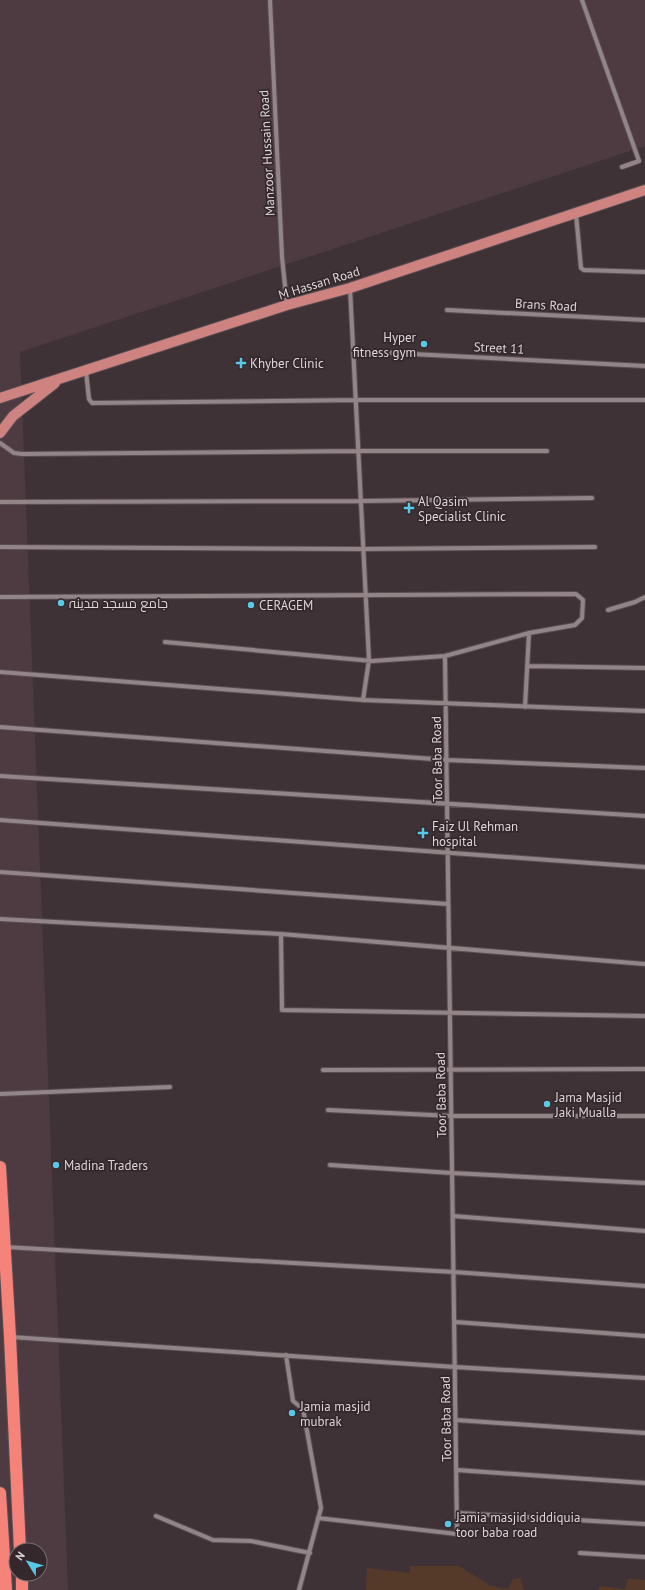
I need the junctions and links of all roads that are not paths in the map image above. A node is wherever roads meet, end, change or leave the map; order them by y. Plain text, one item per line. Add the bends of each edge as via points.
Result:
1 (270, 0) edge
2 (582, 0) edge
3 (622, 167) dead end
4 (645, 190) edge
5 (576, 213) junction
6 (645, 272) edge
7 (350, 288) junction
8 (287, 305) junction
9 (447, 310) dead end
10 (645, 320) edge
11 (353, 351) junction
12 (645, 366) edge
13 (86, 371) junction
14 (62, 379) junction
15 (0, 398) edge
16 (355, 400) junction
17 (645, 400) edge
18 (0, 433) edge
19 (0, 443) edge
20 (358, 451) junction
21 (547, 451) dead end
22 (592, 498) dead end
23 (361, 501) junction
24 (0, 502) edge
25 (0, 547) edge
26 (595, 547) dead end
27 (363, 549) junction
28 (365, 595) junction
29 (0, 597) edge
30 (645, 597) edge
31 (608, 610) dead end
32 (529, 633) junction
33 (166, 642) dead end
34 (445, 656) junction
35 (369, 660) junction
36 (528, 666) junction
37 (645, 668) edge
38 (0, 672) edge
39 (363, 700) junction
40 (446, 704) junction
41 (525, 707) junction
42 (645, 711) edge
43 (0, 727) edge
44 (447, 760) junction
45 (645, 768) edge
46 (0, 776) edge
47 (447, 804) junction
48 (645, 816) edge
49 (0, 820) edge
50 (448, 852) junction
51 (645, 867) edge
52 (0, 872) edge
53 (448, 904) junction
54 (0, 919) edge
55 (281, 934) junction
56 (448, 947) junction
57 (645, 964) edge
58 (450, 1012) junction
59 (645, 1016) edge
60 (645, 1069) edge
61 (323, 1070) dead end
62 (451, 1070) junction
63 (170, 1087) dead end
64 (0, 1094) edge
65 (328, 1110) dead end
66 (452, 1116) junction
67 (645, 1116) edge
68 (330, 1165) dead end
69 (0, 1167) edge
70 (452, 1173) junction
71 (645, 1183) edge
72 (453, 1216) junction
73 (645, 1231) edge
74 (5, 1247) junction
75 (454, 1272) junction
76 (645, 1286) edge
77 (455, 1322) junction
78 (645, 1336) edge
79 (10, 1337) junction
80 (286, 1355) junction
81 (455, 1367) junction
82 (645, 1378) edge
83 (456, 1420) junction
84 (645, 1433) edge
85 (456, 1470) junction
86 (645, 1483) edge
87 (0, 1493) edge
88 (457, 1514) junction
89 (156, 1516) dead end
90 (318, 1518) junction
91 (645, 1524) edge
92 (20, 1542) edge
93 (310, 1553) junction
94 (580, 1553) dead end
95 (645, 1556) edge
96 (6, 1590) edge
97 (299, 1590) edge

1 - 8 street, Manzoor Hussain Road via 282,257
2 - 3 street via 639,161
4 - 5 main road, M Hassan Road
5 - 6 street via 581,268
5 - 7 main road, M Hassan Road
7 - 8 main road, M Hassan Road
7 - 11 street
8 - 13 main road, M Hassan Road
9 - 10 street, Brans Road
11 - 12 street, Street 11
11 - 16 street
13 - 14 main road, M Hassan Road
13 - 16 street via 89,399 92,403
14 - 15 main road, M Hassan Road
14 - 18 main road via 13,416
16 - 17 street
16 - 20 street
19 - 20 street via 14,453 22,454
20 - 21 street
20 - 23 street
22 - 23 street
23 - 24 street
23 - 27 street
25 - 27 street
26 - 27 street
27 - 28 street
28 - 29 street
28 - 32 street via 576,594 583,600 582,618 575,625
28 - 35 street
30 - 31 street
32 - 34 street
32 - 36 street
33 - 35 street
34 - 35 street
34 - 40 street, Toor Baba Road
35 - 39 street
36 - 37 street
36 - 41 street
38 - 39 street
39 - 40 street
40 - 41 street
40 - 44 street, Toor Baba Road
41 - 42 street
43 - 44 street
44 - 45 street
44 - 47 street, Toor Baba Road
46 - 47 street
47 - 48 street
47 - 50 street, Toor Baba Road
49 - 50 street
50 - 51 street
50 - 53 street, Toor Baba Road
52 - 53 street
53 - 56 street, Toor Baba Road
54 - 55 street
55 - 56 street
55 - 58 street via 282,1010
56 - 57 street
56 - 58 street, Toor Baba Road
58 - 59 street
58 - 62 street, Toor Baba Road
60 - 62 street
61 - 62 street
62 - 66 street, Toor Baba Road
63 - 64 street
65 - 66 street
66 - 67 street
66 - 70 street, Toor Baba Road
68 - 70 street
69 - 74 highway
70 - 71 street
70 - 72 street, Toor Baba Road
72 - 73 street
72 - 75 street, Toor Baba Road
74 - 75 street
74 - 79 highway
75 - 76 street
75 - 77 street, Toor Baba Road
77 - 78 street
77 - 81 street, Toor Baba Road
79 - 80 street
79 - 92 highway
80 - 81 street
80 - 90 street via 293,1401 303,1409 320,1508
81 - 82 street
81 - 83 street, Toor Baba Road
83 - 84 street
83 - 85 street, Toor Baba Road
85 - 86 street
85 - 88 street, Toor Baba Road
87 - 96 highway
88 - 90 street, Toor Baba Road via 457,1534
88 - 91 street
89 - 93 street via 213,1540 251,1541
90 - 93 street
93 - 97 street
94 - 95 street

